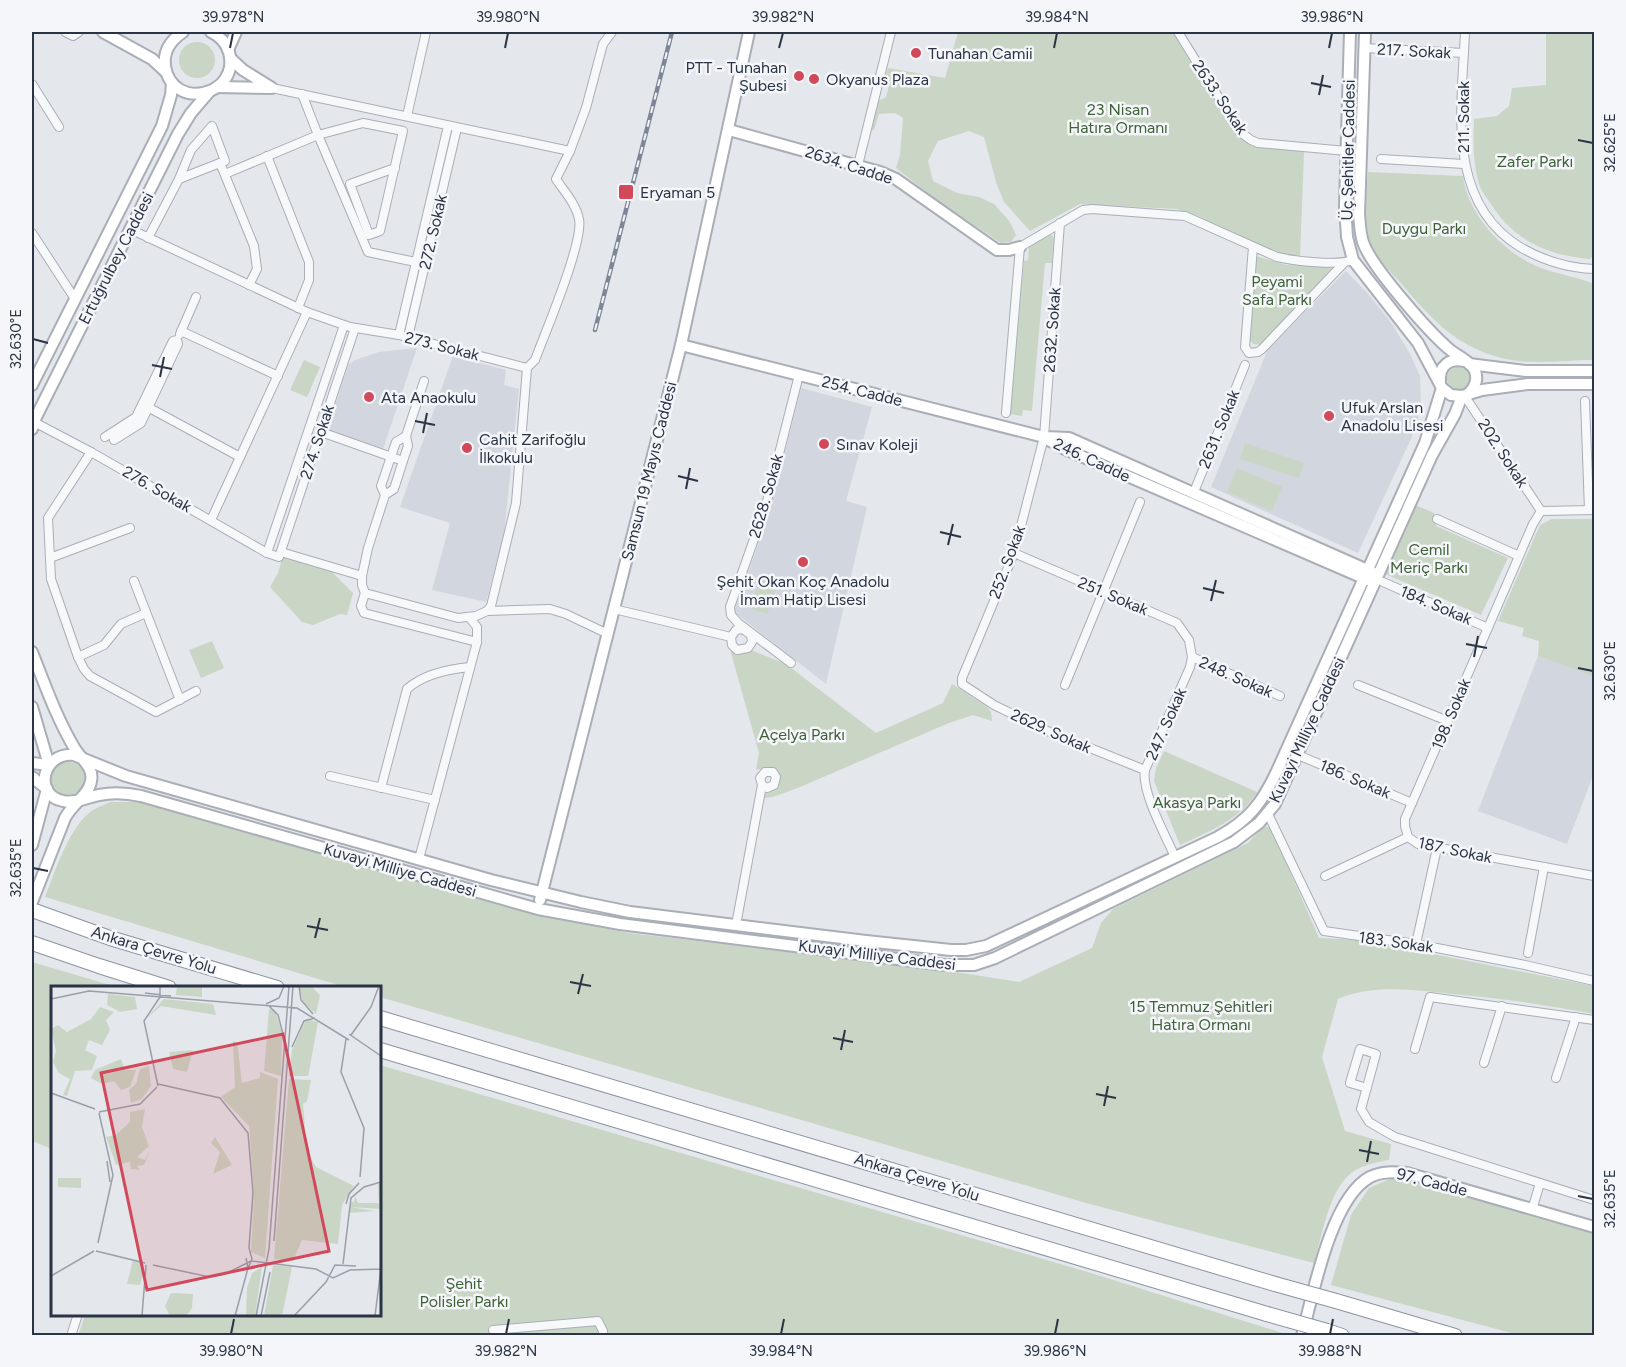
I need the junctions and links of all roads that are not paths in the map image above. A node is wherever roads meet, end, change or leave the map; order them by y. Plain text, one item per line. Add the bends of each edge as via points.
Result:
1 (65, 32) edge
2 (80, 32) edge
3 (103, 32) edge
4 (167, 32) edge
5 (182, 32) edge
6 (211, 32) edge
7 (236, 32) edge
8 (426, 32) edge
9 (612, 32) edge
10 (749, 32) edge
11 (891, 32) edge
12 (1178, 32) edge
13 (1350, 32) edge
14 (1365, 32) edge
15 (1465, 32) edge
16 (1364, 48) junction
17 (1464, 53) junction
18 (229, 54) junction
19 (169, 77) junction
20 (32, 84) edge
21 (272, 88) junction
22 (213, 90) junction
23 (303, 94) junction
24 (407, 116) junction
25 (448, 126) junction
26 (59, 127) dead end
27 (457, 128) junction
28 (729, 130) junction
29 (318, 135) junction
30 (570, 151) junction
31 (1347, 151) junction
32 (267, 156) junction
33 (1381, 159) dead end
34 (220, 163) junction
35 (1464, 164) junction
36 (858, 165) junction
37 (395, 168) junction
38 (225, 174) junction
39 (179, 178) junction
40 (1060, 223) junction
41 (130, 229) junction
42 (32, 233) edge
43 (148, 238) junction
44 (1020, 247) junction
45 (1253, 247) junction
46 (1348, 262) junction
47 (416, 263) junction
48 (425, 264) junction
49 (1594, 269) edge
50 (249, 285) junction
51 (196, 297) dead end
52 (75, 299) junction
53 (298, 308) junction
54 (307, 312) junction
55 (344, 325) junction
56 (355, 328) junction
57 (181, 331) junction
58 (399, 335) junction
59 (408, 337) junction
60 (681, 345) junction
61 (1467, 362) junction
62 (1245, 365) dead end
63 (527, 368) junction
64 (1594, 371) edge
65 (799, 375) junction
66 (278, 376) junction
67 (424, 381) dead end
68 (1594, 384) edge
69 (32, 385) edge
70 (1441, 386) junction
71 (1465, 395) junction
72 (1585, 401) dead end
73 (146, 406) junction
74 (1006, 413) dead end
75 (33, 425) edge
76 (321, 432) junction
77 (406, 436) junction
78 (105, 437) dead end
79 (1044, 437) junction
80 (114, 440) dead end
81 (91, 452) junction
82 (391, 457) junction
83 (240, 458) junction
84 (403, 461) junction
85 (1194, 492) junction
86 (385, 495) junction
87 (1140, 502) dead end
88 (1592, 510) edge
89 (1541, 512) junction
90 (1437, 519) dead end
91 (211, 520) junction
92 (130, 528) dead end
93 (267, 553) junction
94 (1014, 553) junction
95 (280, 555) junction
96 (1519, 556) junction
97 (50, 558) junction
98 (1364, 574) junction
99 (362, 576) junction
100 (1378, 580) junction
101 (134, 581) dead end
102 (1103, 591) junction
103 (365, 593) junction
104 (614, 609) junction
105 (487, 611) junction
106 (146, 613) junction
107 (469, 617) junction
108 (1488, 628) junction
109 (749, 632) junction
110 (608, 633) junction
111 (731, 637) junction
112 (477, 642) junction
113 (32, 652) edge
114 (78, 657) junction
115 (1192, 657) junction
116 (791, 663) dead end
117 (470, 667) junction
118 (962, 684) joint
119 (1065, 685) dead end
120 (1358, 685) dead end
121 (196, 691) dead end
122 (1280, 696) dead end
123 (180, 700) junction
124 (32, 707) edge
125 (1448, 721) junction
126 (1298, 755) junction
127 (81, 758) junction
128 (32, 764) edge
129 (49, 765) junction
130 (1145, 770) junction
131 (330, 776) dead end
132 (32, 777) edge
133 (762, 785) dead end
134 (381, 788) junction
135 (47, 789) junction
136 (78, 800) junction
137 (435, 800) junction
138 (1412, 803) junction
139 (1268, 814) junction
140 (1407, 837) junction
141 (32, 845) edge
142 (1437, 848) junction
143 (1175, 857) junction
144 (419, 859) junction
145 (1544, 867) junction
146 (1325, 876) dead end
147 (1594, 876) edge
148 (542, 894) junction
149 (32, 902) edge
150 (1069, 908) junction
151 (538, 909) junction
152 (32, 910) edge
153 (1074, 920) junction
154 (736, 925) junction
155 (32, 943) edge
156 (1416, 944) junction
157 (1528, 953) dead end
158 (1594, 981) edge
159 (166, 986) edge
160 (274, 986) edge
161 (1502, 1006) junction
162 (1576, 1017) junction
163 (381, 1018) edge
164 (1594, 1020) edge
165 (1415, 1049) dead end
166 (381, 1050) edge
167 (1484, 1063) dead end
168 (1556, 1078) dead end
169 (1367, 1088) junction
170 (1540, 1183) junction
171 (1594, 1200) edge
172 (1532, 1210) junction
173 (1594, 1227) edge
174 (77, 1316) edge
175 (493, 1330) dead end
176 (71, 1335) edge
177 (603, 1335) edge
178 (1302, 1335) edge
179 (1342, 1335) edge
180 (1455, 1335) edge

1 - 2 street via 73,36
3 - 19 main road via 152,59
4 - 5 main road
5 - 19 main road, Ertuğrulbey Caddesi via 165,53
6 - 18 main road via 222,39
7 - 18 main road
8 - 24 street
9 - 30 street via 603,44
10 - 28 main road, Samsun 19 Mayıs Caddesi
11 - 36 street
12 - 31 street, 2633. Sokak via 1245,137 1258,143
13 - 31 main road, Üç Şehitler Caddesi
14 - 16 main road, Üç Şehitler Caddesi
15 - 17 street, 211. Sokak
16 - 17 street, 217. Sokak
16 - 61 main road, Üç Şehitler Caddesi via 1359,214 1363,242 1375,265 1431,331
17 - 35 street, 211. Sokak
18 - 21 main road via 243,70
18 - 22 main road, Ertuğrulbey Caddesi via 228,74
19 - 22 main road via 189,93
19 - 52 main road, Ertuğrulbey Caddesi via 171,95 162,126
20 - 26 street
21 - 22 main road
21 - 23 street
22 - 41 main road, Ertuğrulbey Caddesi via 191,113
23 - 24 street
23 - 29 street
24 - 25 street
25 - 27 street
25 - 47 street, 272. Sokak
27 - 30 street
27 - 48 street, 272. Sokak
28 - 36 main road, 2634. Cadde
28 - 60 main road, Samsun 19 Mayıs Caddesi
29 - 32 street
29 - 37 street via 363,123 403,131
29 - 47 street via 368,252
30 - 63 street via 556,179 578,216 579,228 535,360
31 - 46 main road, Üç Şehitler Caddesi
32 - 38 street
32 - 53 street via 309,262 309,280
33 - 35 street
34 - 38 street
34 - 39 street
34 - 39 street via 225,161 212,126 191,150
35 - 49 street, 211. Sokak via 1477,201 1507,239 1555,264
36 - 44 main road, 2634. Cadde via 896,179 997,250
37 - 37 street via 380,231 369,236 350,184
38 - 50 street via 254,246 256,269
39 - 43 street
40 - 44 street
40 - 45 street via 1087,209 1172,214
40 - 79 street, 2632. Sokak
41 - 43 street, 273. Sokak
41 - 75 main road, Ertuğrulbey Caddesi
42 - 52 street
43 - 50 street, 273. Sokak
44 - 74 street
45 - 46 street via 1292,261
45 - 46 street via 1245,347 1250,353 1262,349
46 - 70 main road, Üç Şehitler Caddesi via 1418,343
47 - 48 street
47 - 58 street, 272. Sokak
48 - 59 street, 272. Sokak
50 - 53 street, 273. Sokak
51 - 57 street
52 - 69 main road, Ertuğrulbey Caddesi
53 - 54 street, 273. Sokak
54 - 55 street, 273. Sokak
54 - 66 street
55 - 56 street, 273. Sokak
55 - 93 street, 274. Sokak
56 - 58 street, 273. Sokak
56 - 76 street, 274. Sokak
57 - 66 street
57 - 73 street
58 - 59 street, 273. Sokak
59 - 63 street, 273. Sokak
60 - 65 main road, 254. Cadde
60 - 104 main road, Samsun 19 Mayıs Caddesi
61 - 64 main road via 1526,371
61 - 70 main road via 1453,360 1443,367
61 - 71 main road via 1476,379
62 - 85 street, 2631. Sokak
63 - 105 street via 516,503
65 - 79 main road, 254. Cadde
65 - 109 street, 2628. Sokak via 766,505 730,607 731,615
66 - 83 street
67 - 77 street
68 - 71 main road via 1528,384
70 - 71 main road via 1451,395
70 - 98 main road, Kuvayi Milliye Caddesi via 1425,443
71 - 89 street, 202. Sokak
71 - 100 main road, Kuvayi Milliye Caddesi via 1432,455
72 - 88 street
73 - 78 street via 135,420
73 - 80 street via 141,423
73 - 83 street
75 - 81 street, 276. Sokak
76 - 82 street
76 - 95 street, 274. Sokak
77 - 82 street via 396,442
77 - 84 street via 408,446
79 - 85 main road, 246. Cadde via 1069,438
79 - 94 street, 252. Sokak
79 - 98 main road, 246. Cadde
81 - 91 street, 276. Sokak
81 - 97 street via 48,518
82 - 84 street
82 - 86 street via 381,486
83 - 91 street
84 - 86 street via 393,489
85 - 98 main road, 246. Cadde
86 - 99 street
87 - 102 street
88 - 89 street
89 - 96 street, 198. Sokak
90 - 96 street
91 - 93 street, 276. Sokak
92 - 97 street
93 - 95 street, 276. Sokak
94 - 102 street, 251. Sokak
94 - 118 street, 252. Sokak
95 - 99 street, 276. Sokak
96 - 108 street, 198. Sokak
97 - 114 street via 51,579
98 - 100 main road
98 - 143 main road, Kuvayi Milliye Caddesi via 1261,801 1233,829
99 - 103 street
100 - 108 street, 184. Sokak
100 - 126 main road, Kuvayi Milliye Caddesi
101 - 106 street
102 - 115 street, 251. Sokak via 1177,623 1186,633
102 - 119 street
103 - 107 street via 458,618
103 - 112 street via 361,606 364,613
104 - 110 main road, Samsun 19 Mayıs Caddesi
104 - 111 street
105 - 107 street
105 - 110 street via 550,609
106 - 114 street via 121,624 104,645
106 - 123 street
107 - 112 street via 477,627
108 - 125 street, 198. Sokak
109 - 111 street via 740,629
109 - 111 street via 752,642 744,650 734,648
109 - 116 street
110 - 148 main road, Samsun 19 Mayıs Caddesi
112 - 117 street
113 - 127 main road via 61,726
114 - 123 street via 90,676 156,712
115 - 122 street, 248. Sokak
115 - 130 street, 247. Sokak
117 - 134 street via 447,669 407,689
117 - 137 street
118 - 130 street, 2629. Sokak via 994,705 1046,730
120 - 125 street
121 - 123 street
124 - 129 main road
125 - 138 street, 198. Sokak
126 - 138 street, 186. Sokak
126 - 139 main road, Kuvayi Milliye Caddesi
127 - 129 main road via 67,754
127 - 136 main road via 92,776 89,790
127 - 144 main road, Kuvayi Milliye Caddesi via 126,776
128 - 129 main road
129 - 135 main road via 45,776
130 - 143 street, 247. Sokak via 1146,789
131 - 134 street
132 - 135 main road
133 - 154 street
134 - 137 street
135 - 136 main road via 64,802
135 - 141 main road
136 - 149 main road via 65,818
136 - 151 main road, Kuvayi Milliye Caddesi via 116,793 141,796
137 - 144 street
138 - 140 street, 198. Sokak via 1405,822
139 - 153 main road, Kuvayi Milliye Caddesi via 1234,842
139 - 156 street, 183. Sokak via 1323,930
140 - 142 street, 187. Sokak via 1415,844
140 - 146 street, 187. Sokak
142 - 145 street, 187. Sokak
142 - 156 street
143 - 150 main road, Kuvayi Milliye Caddesi
144 - 148 main road, Kuvayi Milliye Caddesi
145 - 147 street, 187. Sokak
145 - 157 street
148 - 151 main road, Samsun 19 Mayıs Caddesi
148 - 154 main road, Kuvayi Milliye Caddesi via 630,912
150 - 153 main road
150 - 154 main road, Kuvayi Milliye Caddesi via 998,941 966,950
151 - 153 main road, Kuvayi Milliye Caddesi via 620,924 957,966 995,958
152 - 160 highway, Ankara Çevre Yolu via 110,938
155 - 159 highway, Ankara Çevre Yolu
156 - 158 street, 183. Sokak
161 - 162 street
161 - 165 street via 1430,996
161 - 167 street
162 - 164 street
162 - 168 street
163 - 180 highway, Ankara Çevre Yolu, bridge
166 - 179 highway, Ankara Çevre Yolu, bridge
169 - 169 street via 1376,1054 1360,1049 1350,1083
169 - 170 street via 1361,1109 1369,1122 1395,1137
170 - 171 street
170 - 172 street
172 - 173 main road, 97. Cadde
172 - 178 main road, 97. Cadde via 1407,1173 1387,1171 1371,1176 1358,1186 1336,1221
174 - 176 street
175 - 177 street via 598,1321

